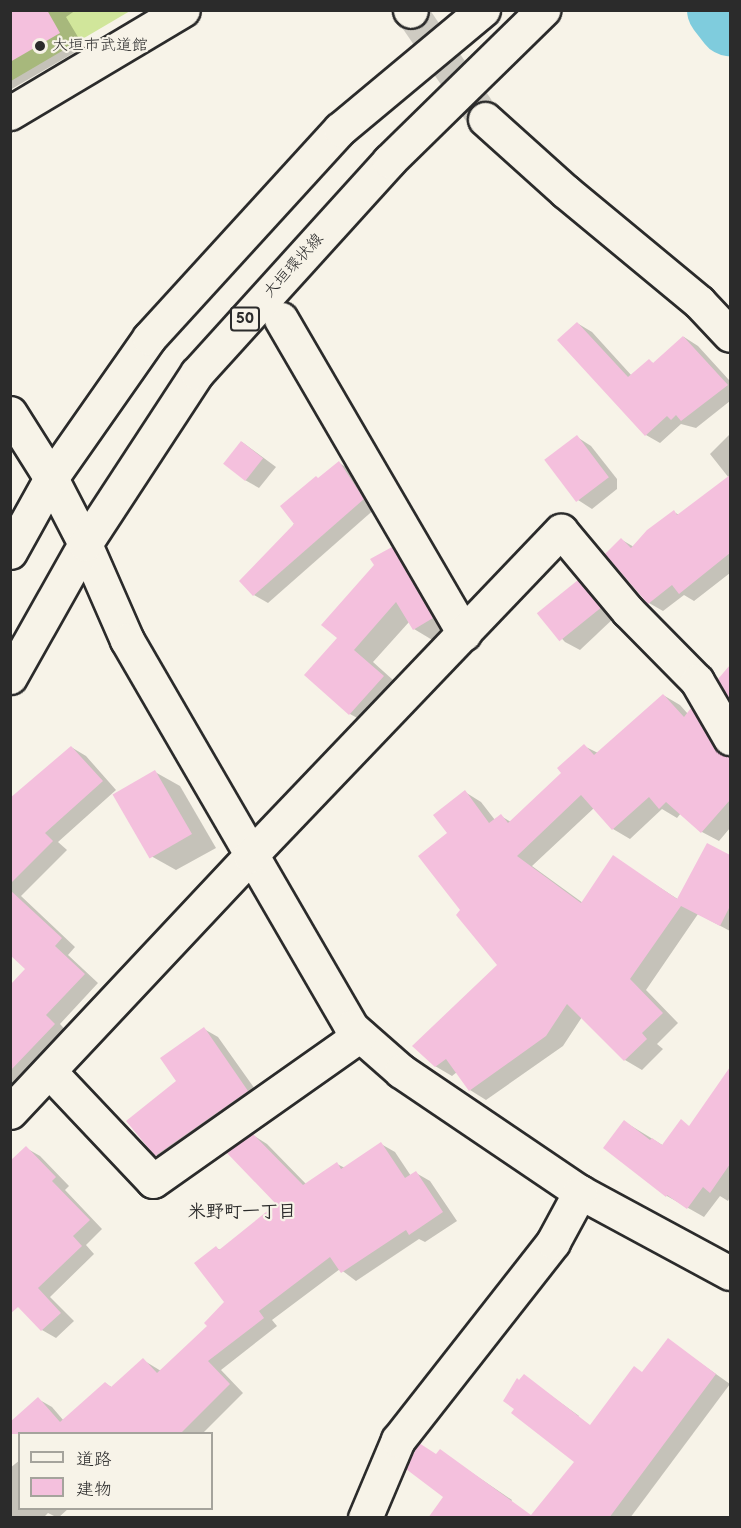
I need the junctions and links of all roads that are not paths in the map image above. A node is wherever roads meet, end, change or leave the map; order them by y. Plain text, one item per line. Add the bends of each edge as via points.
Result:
1 (183, 10) edge
2 (483, 10) edge
3 (543, 10) edge
4 (10, 112) edge
5 (485, 119) tunnel mouth
6 (281, 319) dead end
7 (730, 335) edge
8 (10, 413) edge
9 (51, 478) junction
10 (85, 544) junction
11 (10, 552) edge
12 (464, 633) junction
13 (10, 677) edge
14 (730, 738) edge
15 (250, 856) junction
16 (360, 1035) junction
17 (49, 1071) junction
18 (10, 1112) edge
19 (580, 1192) junction
20 (730, 1273) edge
21 (365, 1518) edge

1 - 4 street
2 - 9 street via 340,129 149,338
3 - 10 street, 大垣環状線 / 50 via 389,161 197,373
5 - 7 street via 699,303
6 - 12 street
8 - 9 street
9 - 10 street
9 - 11 street
10 - 13 street, 大垣環状線 / 50
10 - 15 street via 127,640
12 - 14 street via 561,531 628,611 697,681
12 - 15 street
15 - 16 street via 351,1027
15 - 17 street
16 - 17 street via 153,1181
16 - 19 street via 401,1071
17 - 18 street
19 - 20 street
19 - 21 street via 553,1242 398,1440

